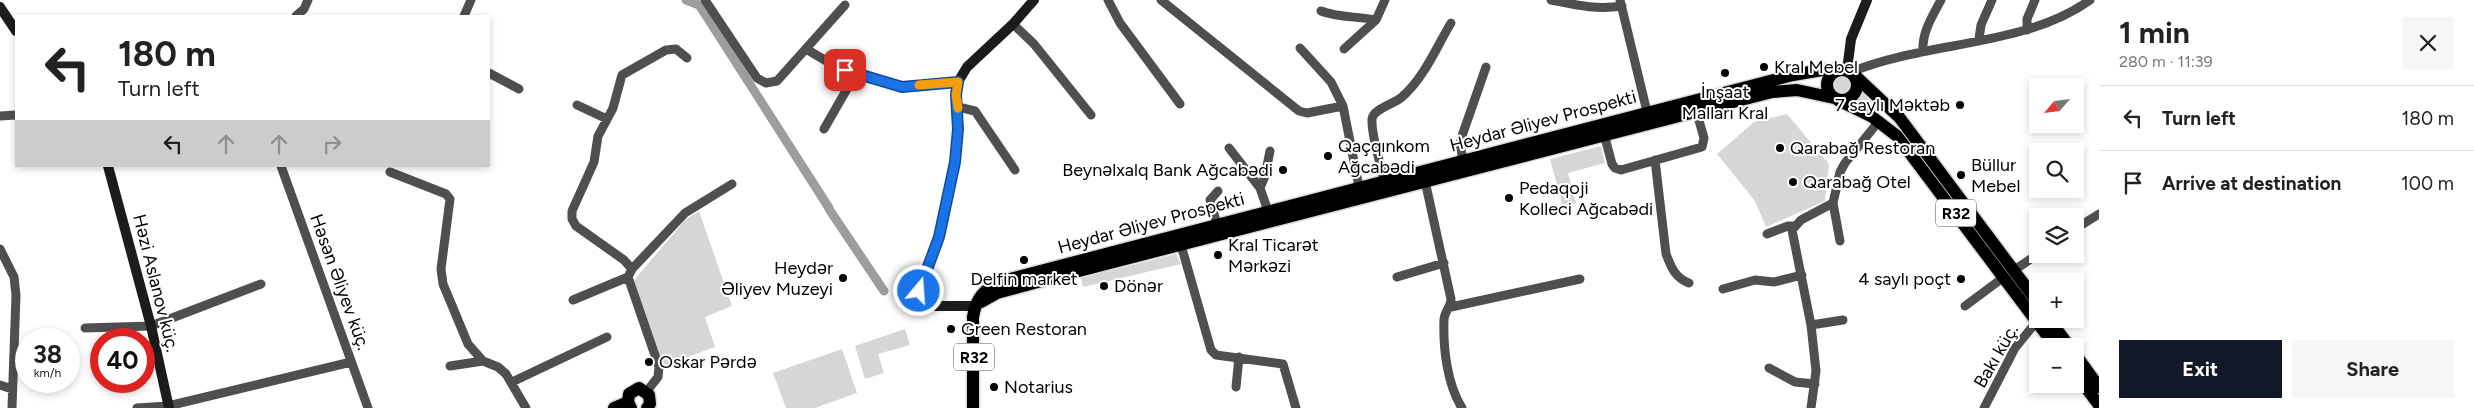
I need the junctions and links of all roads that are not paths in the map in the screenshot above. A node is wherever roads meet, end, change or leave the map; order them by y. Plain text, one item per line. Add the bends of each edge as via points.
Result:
1 (308, 0) edge
2 (471, 0) edge
3 (1034, 0) edge
4 (1108, 0) edge
5 (1160, 0) edge
6 (1386, 0) edge
7 (1551, 0) edge
8 (1867, 0) edge
9 (1941, 0) edge
10 (1992, 0) edge
11 (2035, 0) edge
12 (2090, 0) edge
13 (709, 1) edge
14 (1621, 3) edge
15 (845, 5) dead end
16 (0, 7) edge
17 (1321, 11) dead end
18 (297, 15) edge
19 (464, 15) edge
20 (1376, 20) junction
21 (1451, 23) dead end
22 (1014, 24) junction
23 (15, 30) edge
24 (2027, 30) junction
25 (1979, 39) junction
26 (1300, 48) dead end
27 (806, 49) junction
28 (1344, 49) dead end
29 (1923, 51) junction
30 (687, 58) dead end
31 (1486, 67) dead end
32 (1847, 71) junction
33 (490, 74) edge
34 (855, 75) junction
35 (958, 82) junction
36 (519, 89) dead end
37 (1836, 99) junction
38 (1180, 104) dead end
39 (577, 105) dead end
40 (1343, 106) junction
41 (958, 107) junction
42 (1696, 110) junction
43 (15, 115) edge
44 (1091, 115) dead end
45 (0, 116) edge
46 (1648, 117) junction
47 (607, 119) junction
48 (1879, 121) junction
49 (824, 130) dead end
50 (1604, 134) junction
51 (1229, 148) dead end
52 (1270, 151) dead end
53 (1463, 160) junction
54 (1655, 160) junction
55 (108, 167) edge
56 (281, 167) edge
57 (1015, 170) dead end
58 (390, 172) dead end
59 (1384, 180) junction
60 (1425, 181) junction
61 (732, 184) dead end
62 (1359, 187) junction
63 (1260, 188) junction
64 (1218, 191) dead end
65 (1833, 203) junction
66 (1268, 211) junction
67 (2099, 214) edge
68 (2084, 223) edge
69 (1217, 224) junction
70 (1794, 226) junction
71 (1767, 234) dead end
72 (1840, 241) dead end
73 (1181, 246) junction
74 (0, 250) edge
75 (2029, 260) edge
76 (1444, 263) junction
77 (630, 273) junction
78 (2009, 274) junction
79 (1802, 275) junction
80 (1397, 277) dead end
81 (1580, 279) dead end
82 (1689, 283) dead end
83 (261, 284) dead end
84 (1723, 289) dead end
85 (2029, 295) edge
86 (573, 300) dead end
87 (2029, 301) edge
88 (975, 306) junction
89 (1965, 306) dead end
90 (1451, 307) junction
91 (1843, 320) dead end
92 (1811, 325) junction
93 (151, 326) junction
94 (85, 328) dead end
95 (2035, 328) edge
96 (2051, 328) edge
97 (607, 337) dead end
98 (2061, 338) edge
99 (1239, 357) junction
100 (483, 361) junction
101 (351, 362) junction
102 (450, 366) dead end
103 (2084, 366) edge
104 (1769, 368) dead end
105 (512, 382) junction
106 (1815, 384) junction
107 (0, 385) edge
108 (2084, 385) edge
109 (1236, 387) dead end
110 (2099, 387) edge
111 (12, 389) junction
112 (647, 391) junction
113 (2098, 404) edge
114 (629, 405) edge
115 (169, 407) edge
116 (12, 408) edge
117 (137, 408) edge
118 (368, 408) edge
119 (526, 408) edge
120 (614, 408) edge
121 (647, 408) edge
122 (974, 408) edge
123 (1296, 408) edge
124 (1462, 408) edge
125 (1811, 408) edge
126 (1984, 408) edge

1 - 18 street
2 - 19 street
3 - 22 street
4 - 38 street via 1120,22
5 - 40 street via 1299,111 1307,113
6 - 20 street
7 - 14 street via 1604,9
8 - 32 street via 1850,38
9 - 29 street via 1925,31
10 - 25 street via 1981,25
11 - 24 street via 2027,19
12 - 24 street
13 - 27 street via 757,78 766,84 777,81
14 - 46 street
15 - 27 street
16 - 23 street
17 - 20 street
20 - 28 street
21 - 59 street via 1416,83 1401,98 1375,112 1372,119
22 - 35 street via 967,67
22 - 44 street
24 - 25 street
25 - 29 street
26 - 40 street via 1331,82
27 - 34 street
29 - 32 street
30 - 47 street via 676,50 666,50 622,75
31 - 53 street via 1460,144
32 - 37 main road via 1834,72 1827,82 1828,91
32 - 37 main road via 1857,81 1856,91 1849,98
32 - 46 main road, Heydar Əliyev Prospekti / R32 via 1822,70 1793,75
32 - 78 main road, R32 via 1899,117
33 - 36 street
34 - 35 street via 902,87
34 - 49 street
35 - 41 street
37 - 42 main road, R32 via 1787,89
37 - 48 main road, R32
39 - 47 street
40 - 62 street
41 - 57 street via 975,111
41 - 88 street via 955,162 939,237 919,291 925,303 931,306
42 - 46 main road, R32
42 - 54 street via 1704,138 1702,147
43 - 45 street
46 - 50 main road, R32
46 - 53 main road, Heydar Əliyev Prospekti / R32
47 - 77 street via 598,136 594,162 572,211 572,219 576,226 624,260
48 - 65 street via 1843,168
48 - 78 main road, R32 via 1909,150
50 - 54 street via 1615,168 1621,170
50 - 60 main road, R32
51 - 63 street
52 - 63 street via 1266,176
53 - 59 main road, Heydar Əliyev Prospekti / R32
54 - 82 street via 1666,254 1680,279
55 - 93 street, Həzi Aslanov küç.
56 - 101 street, Həsən Əliyev küç.
58 - 100 street via 446,194 450,199 441,269 443,284 468,344
59 - 62 main road, Heydar Əliyev Prospekti / R32
60 - 73 main road, R32
60 - 76 street
61 - 77 street via 685,213
62 - 66 main road, Heydar Əliyev Prospekti / R32
63 - 66 street
64 - 69 street via 1210,200
65 - 70 street
65 - 72 street
66 - 69 main road, Heydar Əliyev Prospekti / R32
67 - 68 street
69 - 88 main road, Heydar Əliyev Prospekti / R32 via 1002,281 983,292
70 - 71 street
70 - 79 street via 1792,235
73 - 88 main road, R32 via 997,293
73 - 99 street via 1210,350 1216,355
74 - 111 street via 14,277 16,295
75 - 78 street
76 - 80 street
76 - 90 street
77 - 86 street
77 - 112 street via 659,367 658,377
78 - 85 main road, R32
78 - 87 main road, R32
78 - 89 street
79 - 84 street via 1774,282 1755,280
79 - 92 street
81 - 90 street
83 - 93 street
88 - 122 main road, R32
90 - 124 street via 1444,319 1447,361 1452,388
91 - 92 street
92 - 106 street
93 - 94 street
93 - 115 street, Həzi Aslanov küç.
95 - 126 street, Bakı küç. via 2015,348
96 - 98 main road, R32
97 - 105 street
99 - 109 street
99 - 123 street via 1283,364
100 - 102 street
100 - 105 street via 498,367
101 - 115 street
101 - 118 street, Həsən Əliyev küç.
103 - 110 main road
104 - 106 street via 1795,382
105 - 119 street
106 - 125 street
107 - 111 street
108 - 113 main road
111 - 116 street
112 - 114 main road via 639,388 631,391
112 - 121 main road via 650,399
114 - 120 main road
115 - 117 street

